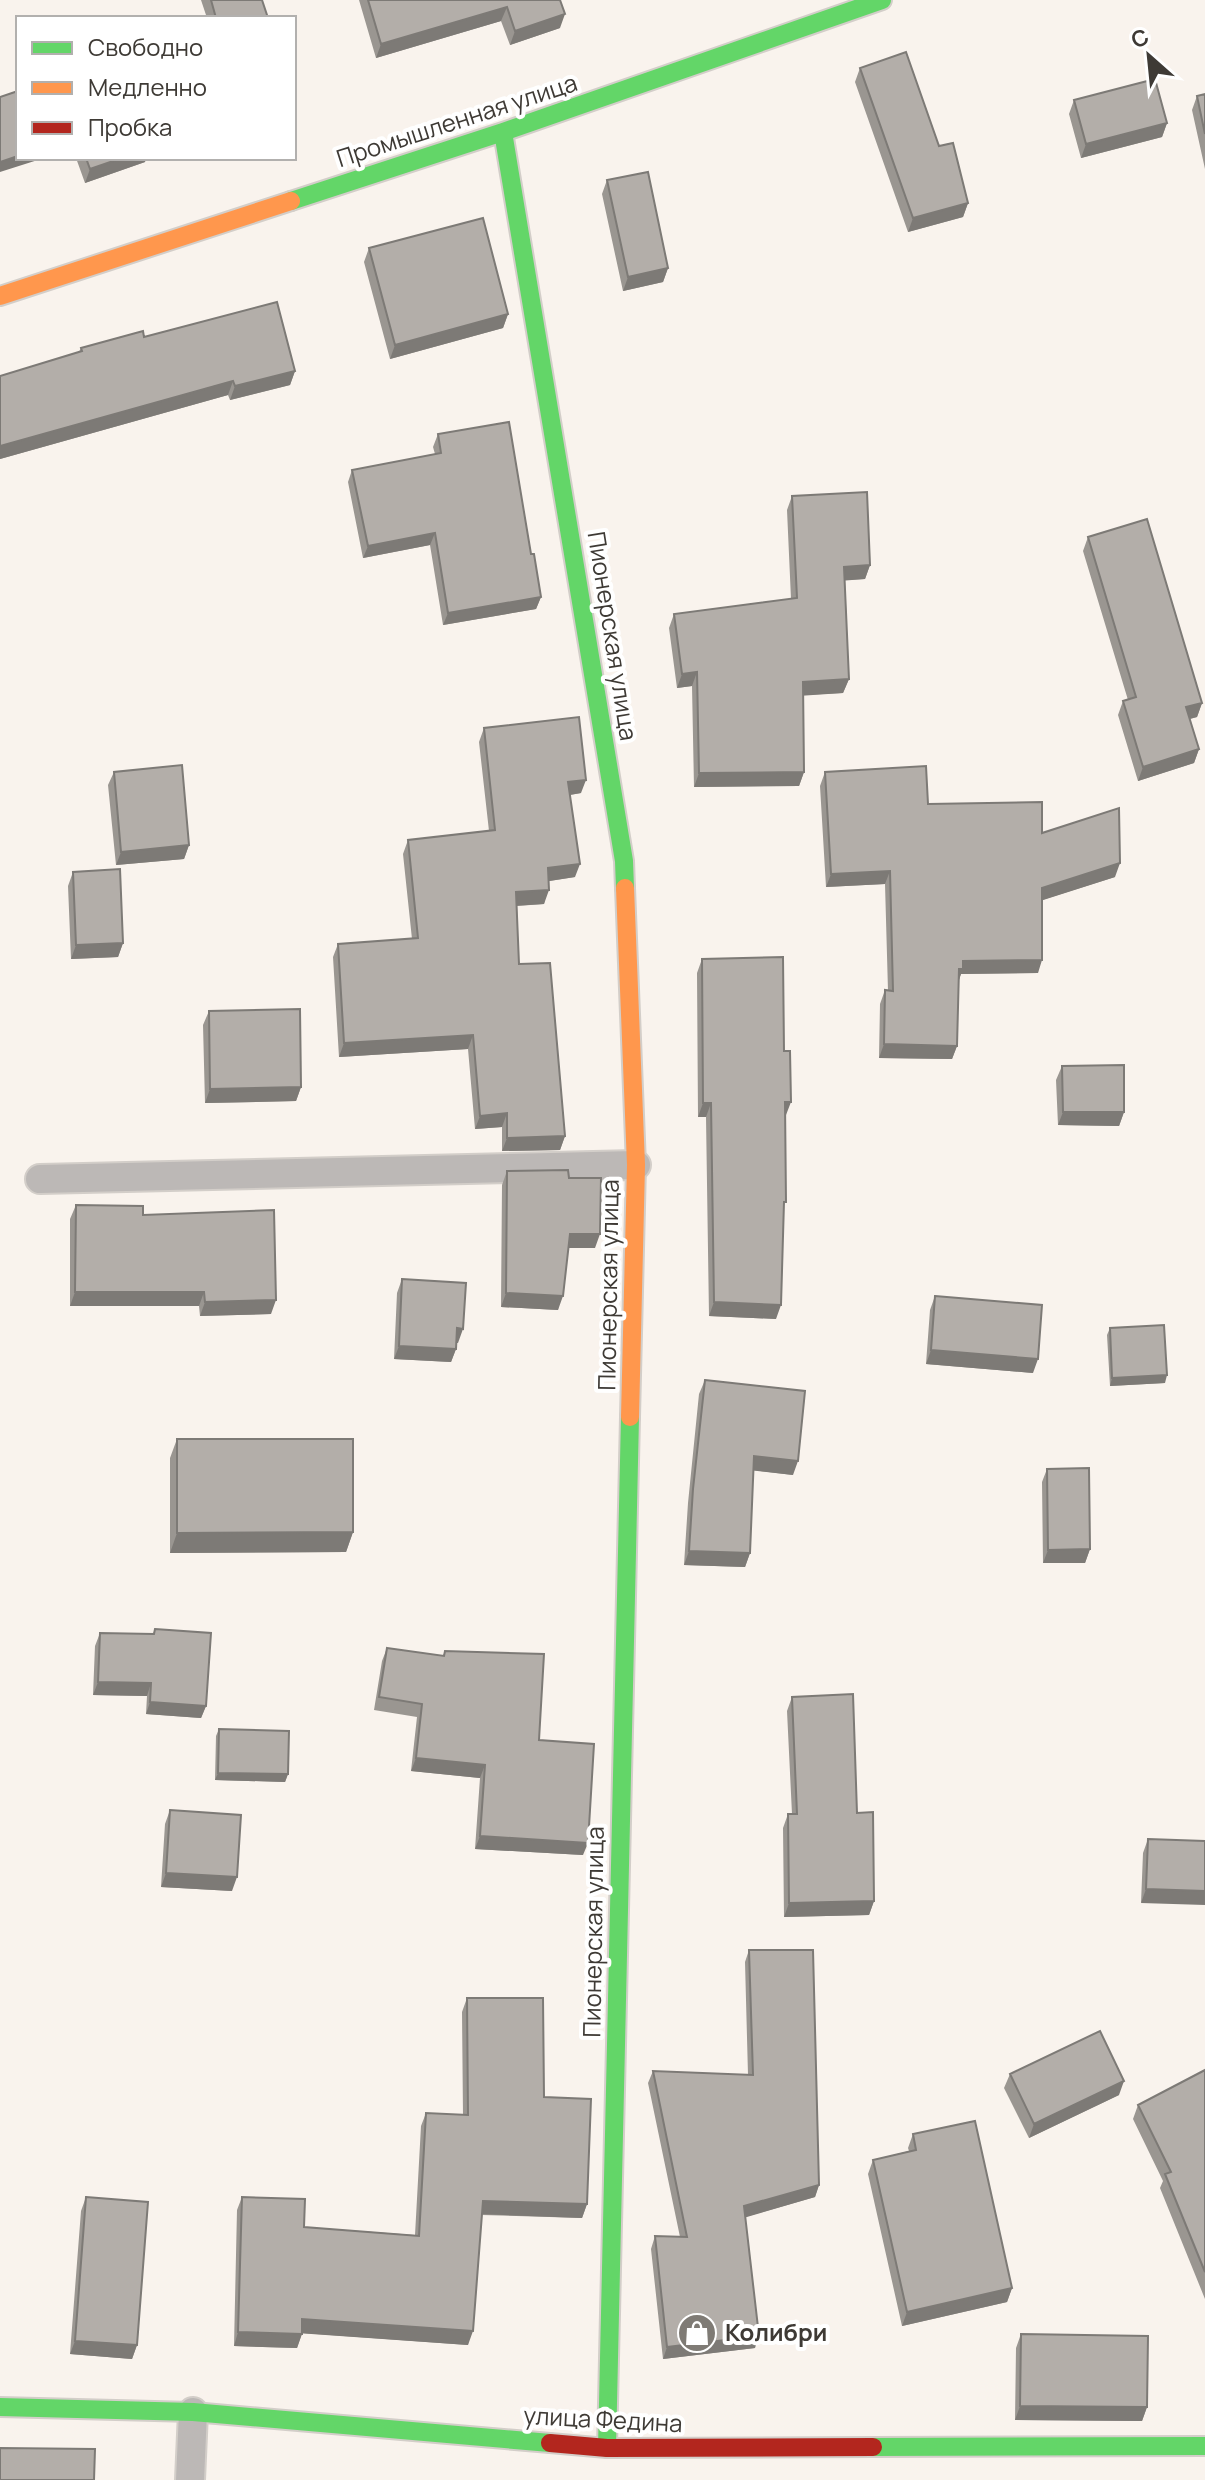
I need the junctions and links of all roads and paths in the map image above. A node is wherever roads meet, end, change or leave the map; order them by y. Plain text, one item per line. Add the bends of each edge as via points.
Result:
1 (882, 0) edge
2 (503, 132) junction
3 (0, 296) edge
4 (636, 1165) junction
5 (40, 1179) dead end
6 (0, 2407) edge
7 (193, 2412) junction
8 (1205, 2446) edge
9 (607, 2448) junction
10 (190, 2480) edge

1 - 2 street, Промышленная улица
2 - 3 street, Промышленная улица
2 - 4 street, Пионерская улица via 624,861
4 - 5 lane
4 - 9 street, Пионерская улица
6 - 7 street, улица Федина
7 - 9 street, улица Федина
7 - 10 lane
8 - 9 street, улица Федина

